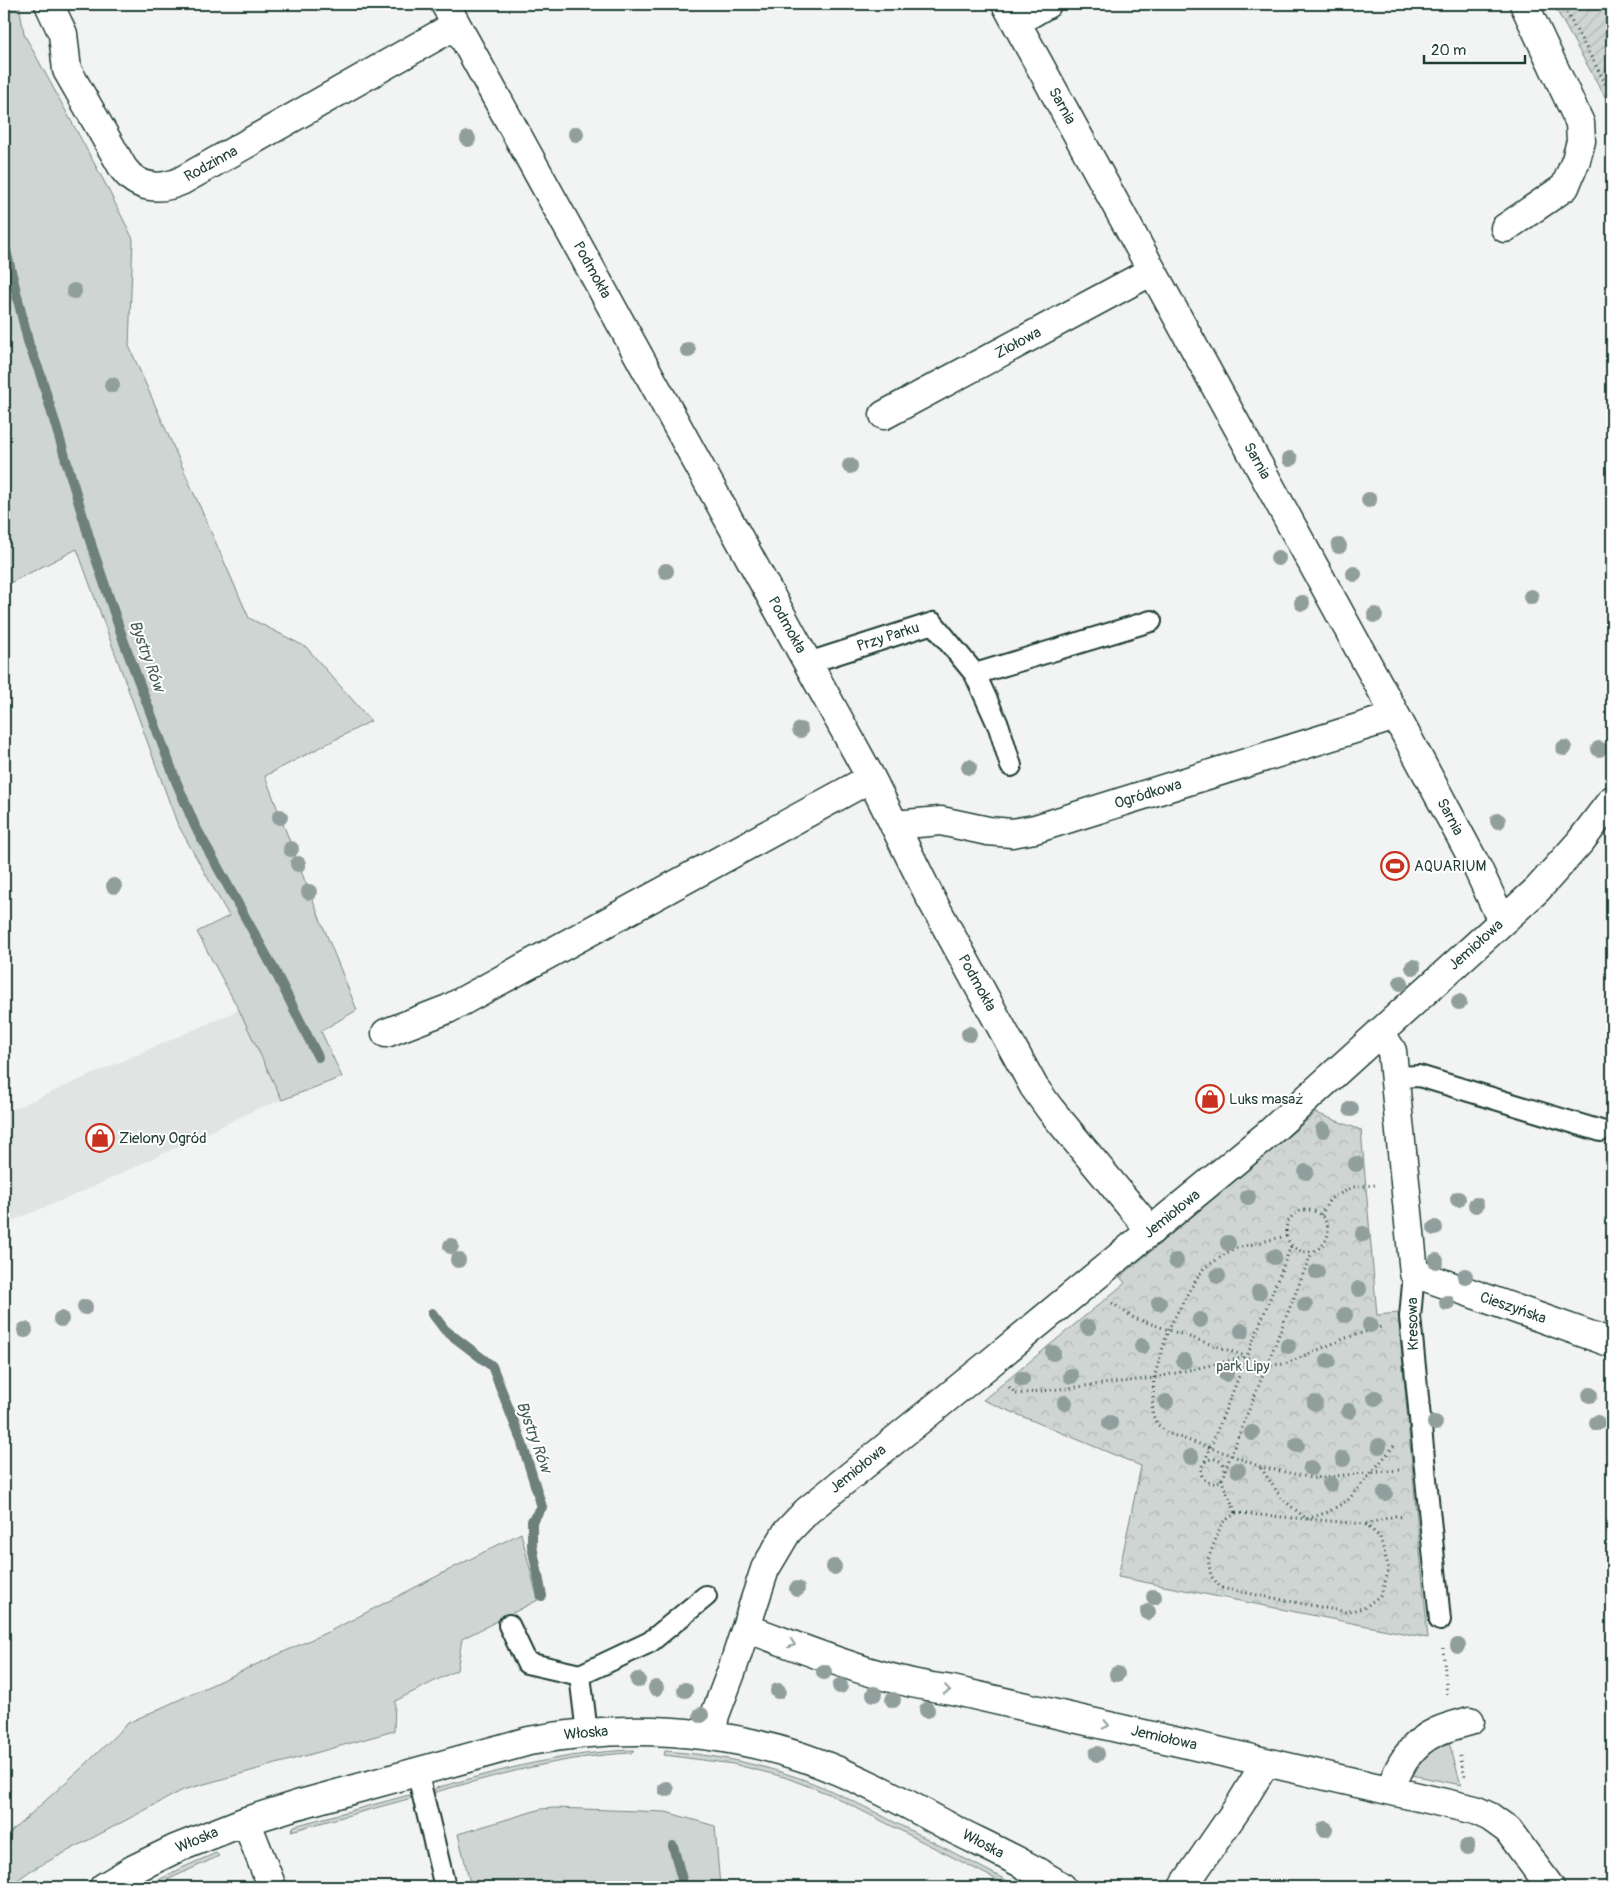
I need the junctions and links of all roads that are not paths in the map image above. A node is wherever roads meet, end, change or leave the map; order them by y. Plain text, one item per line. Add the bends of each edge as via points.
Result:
1 (48, 4) edge
2 (1047, 4) edge
3 (1524, 4) edge
4 (1011, 13) edge
5 (451, 14) edge
6 (1506, 228) dead end
7 (1152, 271) junction
8 (884, 415) dead end
9 (1151, 621) dead end
10 (808, 663) junction
11 (976, 674) junction
12 (1396, 716) junction
13 (1011, 766) dead end
14 (871, 778) junction
15 (1612, 800) edge
16 (894, 825) junction
17 (1502, 922) junction
18 (386, 1032) dead end
19 (1380, 1032) junction
20 (1395, 1077) junction
21 (1601, 1131) dead end
22 (1151, 1231) junction
23 (1414, 1273) junction
24 (1612, 1343) edge
25 (706, 1596) dead end
26 (1440, 1620) dead end
27 (508, 1625) dead end
28 (746, 1628) junction
29 (580, 1675) junction
30 (1470, 1721) dead end
31 (587, 1733) junction
32 (711, 1736) junction
33 (1266, 1762) junction
34 (417, 1771) junction
35 (1390, 1790) junction
36 (246, 1821) junction
37 (104, 1887) edge
38 (272, 1887) edge
39 (445, 1887) edge
40 (1062, 1887) edge
41 (1183, 1887) edge
42 (1550, 1887) edge

1 - 5 street, Rodzinna via 63,34 67,70 122,168 135,181 154,186 181,181
2 - 4 street
3 - 6 street via 1580,123 1581,141 1565,187
4 - 7 street, Sarnia
5 - 10 street, Podmokła
7 - 8 street, Ziołowa
7 - 12 street, Sarnia
9 - 11 lane
10 - 11 lane, Przy Parku via 933,623
10 - 14 street, Podmokła
11 - 13 lane, Przy Parku via 999,727
12 - 16 street, Ogródkowa via 1035,829 1012,833 988,831 941,821
12 - 17 street, Sarnia via 1477,867
14 - 16 street, Podmokła
14 - 18 street via 448,1010
15 - 17 street, Jemiołowa via 1560,866
16 - 22 street, Podmokła via 1034,1087
17 - 19 street, Jemiołowa
19 - 20 street, Kresowa via 1392,1051
19 - 22 street, Jemiołowa via 1239,1159
20 - 21 lane via 1419,1076
20 - 23 street, Kresowa
22 - 28 street, Jemiołowa via 807,1511 771,1556
23 - 24 street, Cieszyńska
23 - 26 lane, Kresowa via 1410,1317
25 - 29 lane via 650,1642
27 - 29 lane via 526,1663
28 - 32 street, Jemiołowa via 715,1715
28 -> 33 street, Jemiołowa via 896,1680
29 - 31 lane
30 - 35 street via 1435,1732 1415,1746 1399,1768
31 - 32 street, Włoska via 635,1730
31 - 34 street, Włoska via 529,1741
32 - 40 street, Włoska via 768,1747 838,1772 886,1793
33 - 35 street, Jemiołowa
33 - 41 street
34 - 36 street, Włoska
34 - 39 lane
35 - 42 street, Jemiołowa via 1468,1800 1508,1830
36 - 37 street, Włoska via 175,1849
36 - 38 street

